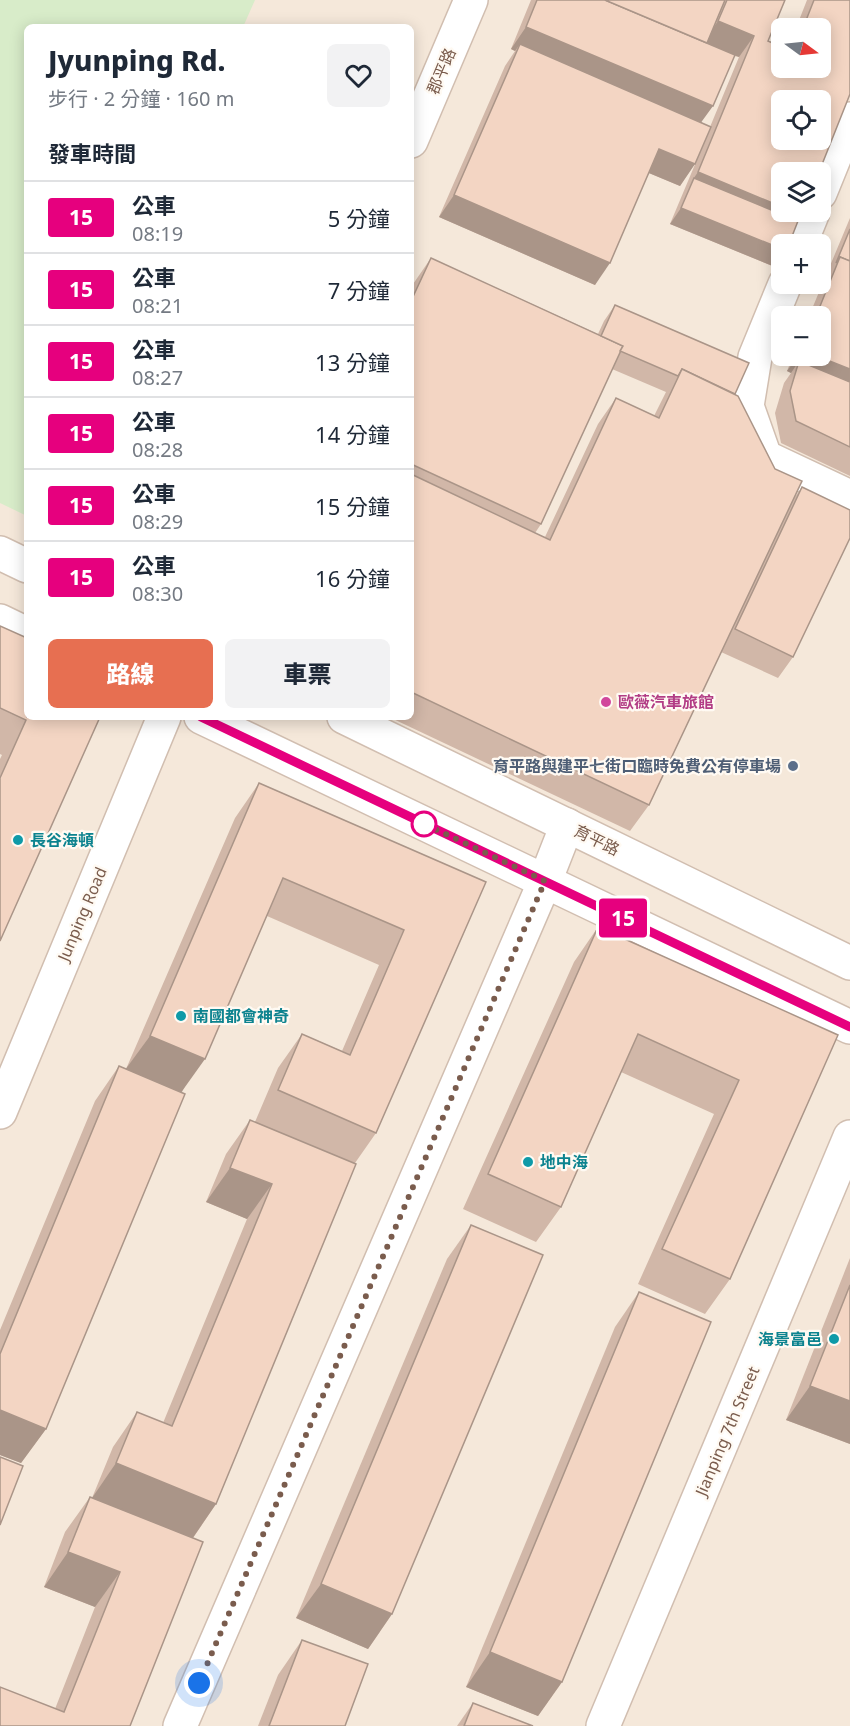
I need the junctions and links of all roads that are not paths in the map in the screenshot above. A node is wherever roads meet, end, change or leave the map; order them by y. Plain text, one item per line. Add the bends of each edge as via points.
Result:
1 (471, 0) edge
2 (850, 119) edge
3 (414, 134) edge
4 (831, 166) edge
5 (780, 294) edge
6 (850, 497) edge
7 (0, 554) edge
8 (24, 565) edge
9 (0, 621) edge
10 (24, 633) edge
11 (163, 720) edge
12 (207, 720) edge
13 (350, 720) edge
14 (567, 825) junction
15 (545, 881) junction
16 (850, 963) edge
17 (850, 1027) edge
18 (0, 1112) edge
19 (850, 1137) edge
20 (180, 1726) edge
21 (603, 1726) edge

1 - 3 street, 郡平路
2 - 4 street
5 - 6 street via 755,357 747,406 765,457
7 - 8 street
9 - 10 street
11 - 18 street, Junping Road
12 - 15 street
13 - 14 street, 育平路
14 - 15 street
14 - 16 street, 育平路
15 - 17 street
15 - 20 street
19 - 21 street, Jianping 7th Street

